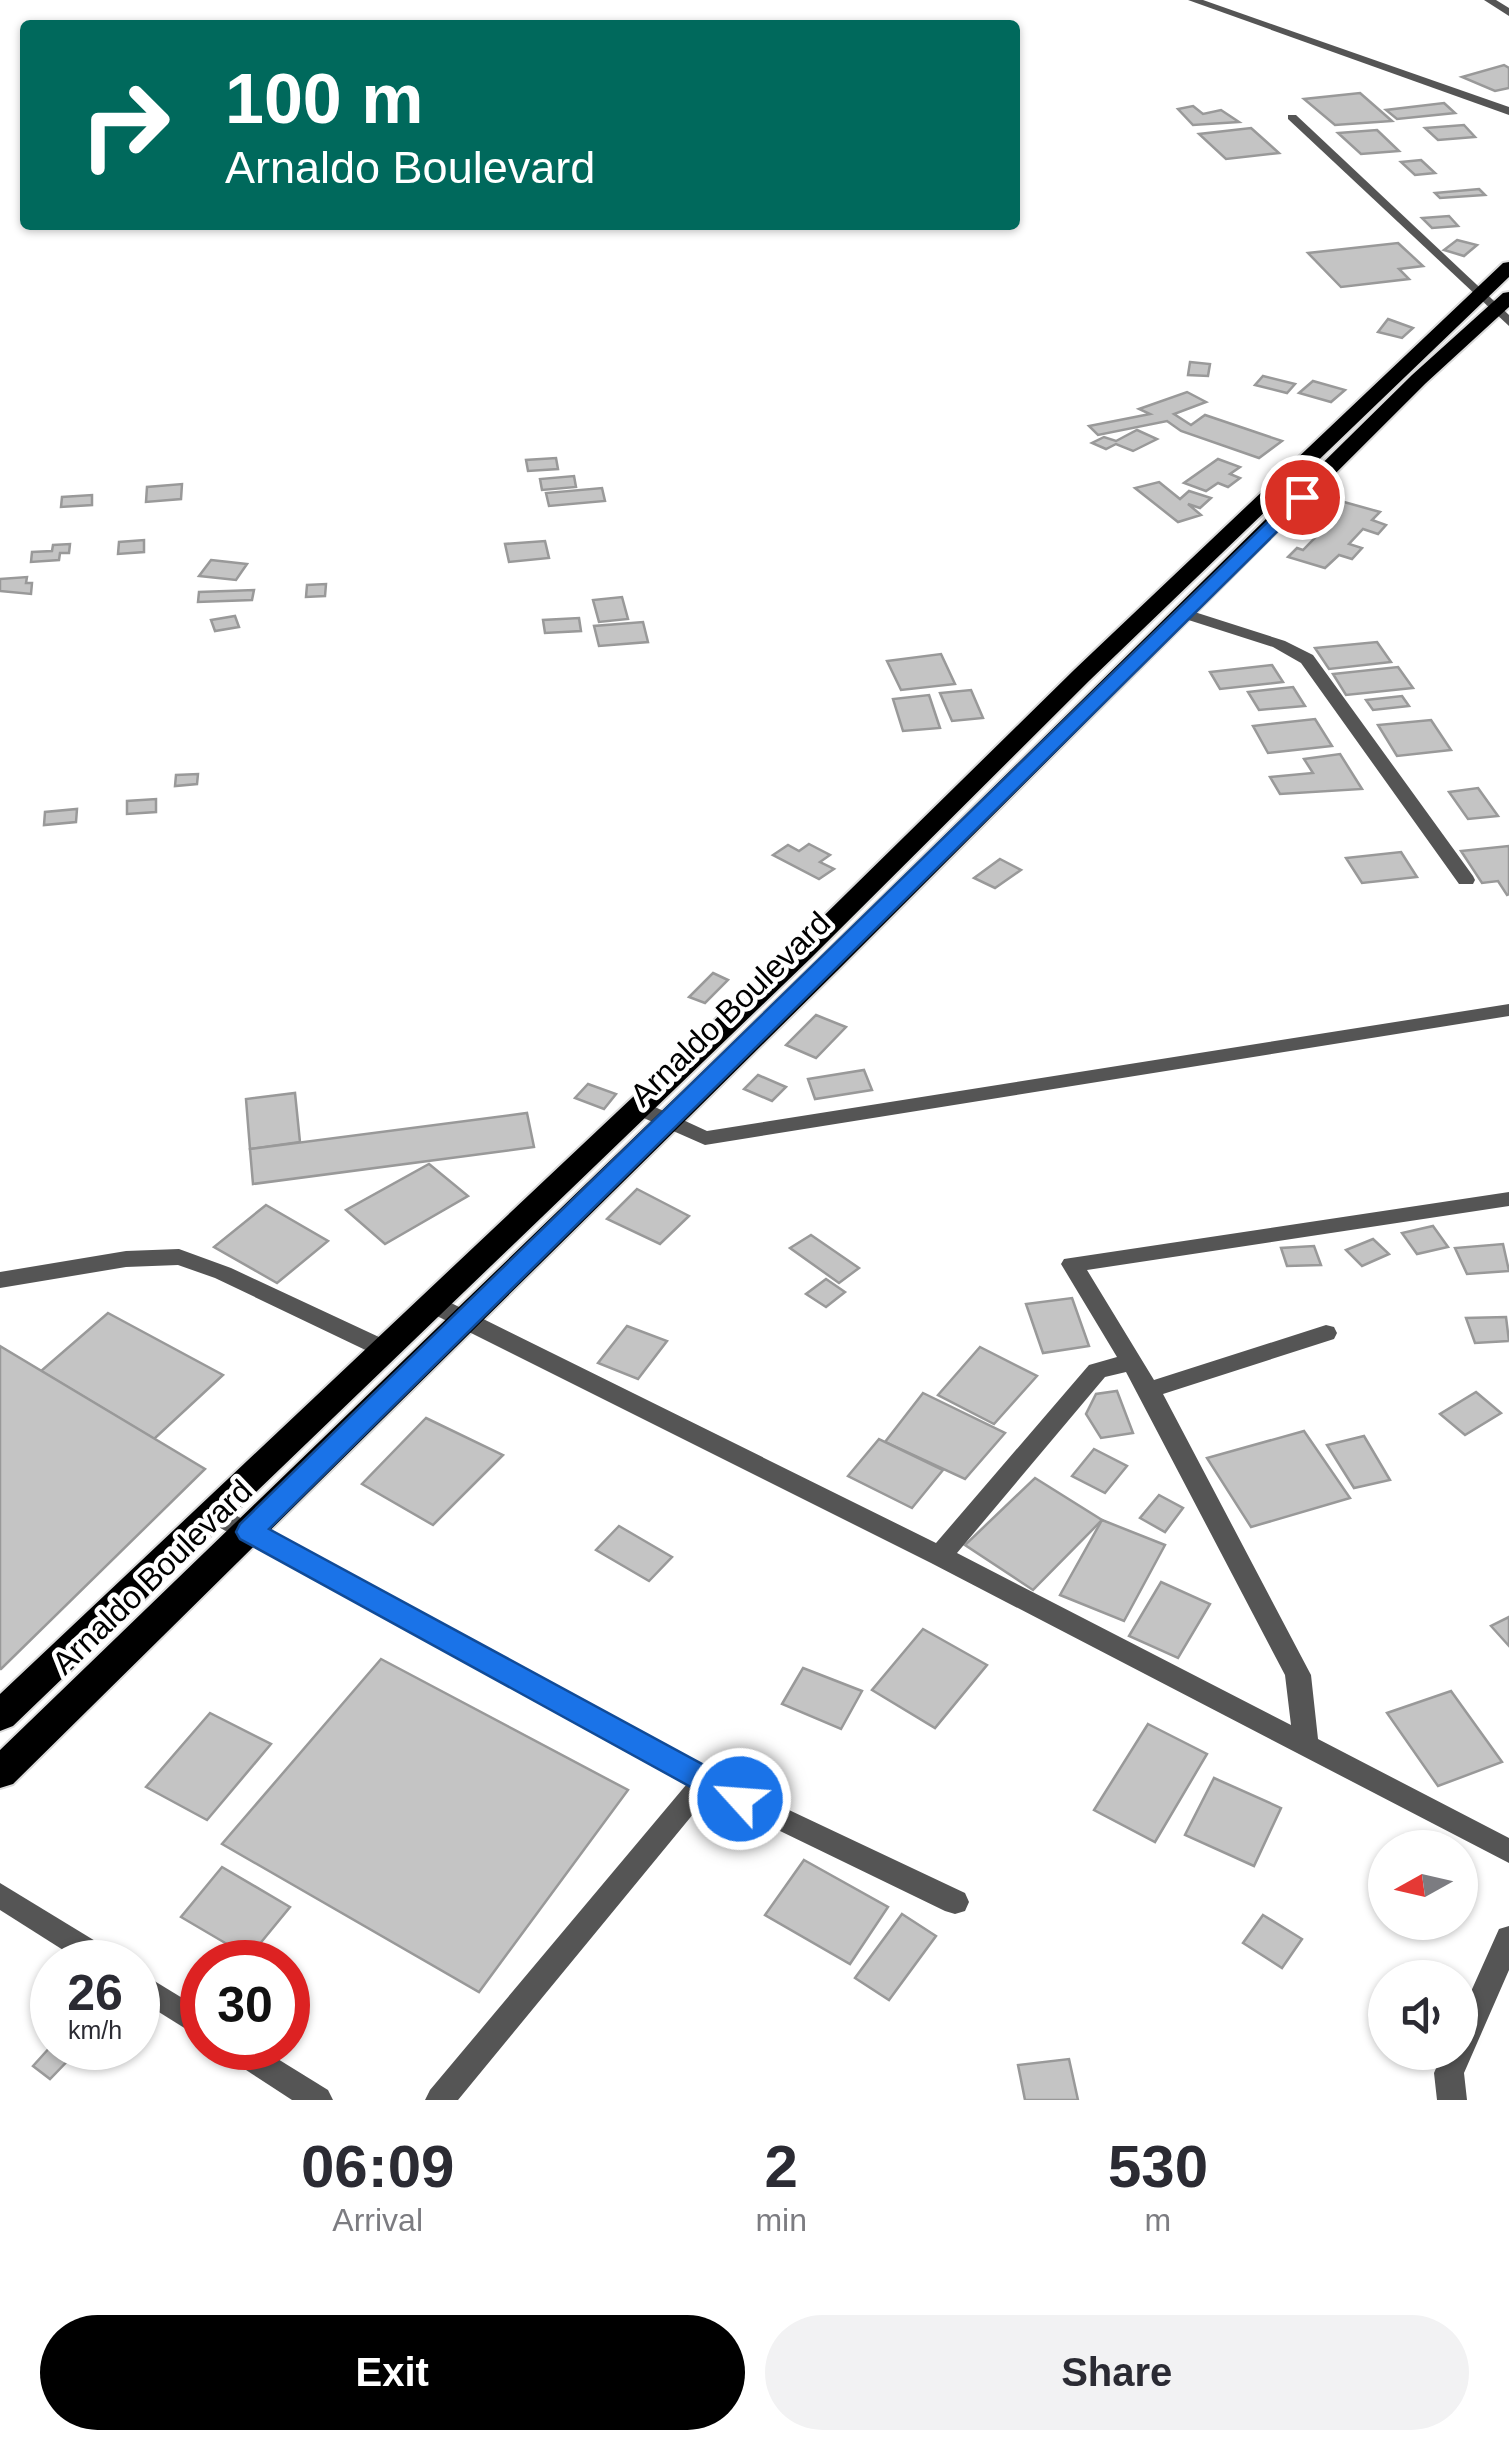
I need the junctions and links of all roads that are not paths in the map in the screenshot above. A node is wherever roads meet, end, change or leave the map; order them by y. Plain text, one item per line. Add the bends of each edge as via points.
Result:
1 (1194, 0) edge
2 (1489, 0) edge
3 (1509, 13) edge
4 (1509, 111) edge
5 (1292, 117) dead end
6 (1509, 267) edge
7 (1498, 306) edge
8 (1214, 568) junction
9 (1182, 613) junction
10 (1095, 680) junction
11 (942, 813) junction
12 (970, 824) junction
13 (1466, 880) dead end
14 (801, 953) junction
15 (828, 965) junction
16 (1509, 1010) edge
17 (638, 1106) junction
18 (666, 1120) junction
19 (1509, 1199) edge
20 (0, 1280) edge
21 (433, 1304) junction
22 (463, 1322) junction
23 (1326, 1332) dead end
24 (386, 1350) junction
25 (1131, 1362) junction
26 (1149, 1390) junction
27 (213, 1512) junction
28 (250, 1532) junction
29 (940, 1556) junction
30 (7, 1700) edge
31 (1306, 1746) junction
32 (0, 1772) edge
33 (704, 1782) junction
34 (1509, 1850) edge
35 (0, 1895) edge
36 (955, 1902) dead end
37 (1509, 1938) edge
38 (71, 1940) edge
39 (1478, 2007) edge
40 (271, 2070) edge
41 (1450, 2070) edge
42 (318, 2100) edge
43 (440, 2100) edge
44 (1452, 2100) edge

1 - 4 street
2 - 3 street
5 - 7 street
6 - 7 highway, Arnaldo Boulevard
7 - 8 highway, Arnaldo Boulevard via 1407,376
8 - 9 highway, Arnaldo Boulevard
8 - 10 highway, Arnaldo Boulevard
9 - 10 highway, Arnaldo Boulevard
9 - 13 street via 1307,659
10 - 11 highway, Arnaldo Boulevard
10 - 12 highway, Arnaldo Boulevard
11 - 12 highway
11 - 14 highway, Arnaldo Boulevard
12 - 15 highway, Arnaldo Boulevard
14 - 15 highway
14 - 17 highway, Arnaldo Boulevard
15 - 18 highway, Arnaldo Boulevard
16 - 18 street via 705,1138
17 - 18 street
17 - 21 highway, Arnaldo Boulevard
18 - 22 highway, Arnaldo Boulevard
19 - 25 street via 1072,1264
20 - 24 street via 179,1257
21 - 22 street
21 - 24 highway, Arnaldo Boulevard
22 - 28 highway, Arnaldo Boulevard
22 - 29 street
23 - 26 street
24 - 27 highway, Arnaldo Boulevard
25 - 26 street
25 - 29 street via 1097,1372
26 - 31 street via 1298,1675
27 - 28 street
27 - 30 highway, Arnaldo Boulevard
28 - 32 highway, Arnaldo Boulevard
28 - 33 street
29 - 31 street
31 - 34 street
33 - 36 street
33 - 43 street
35 - 38 street
37 - 39 street
40 - 42 street
41 - 44 street

